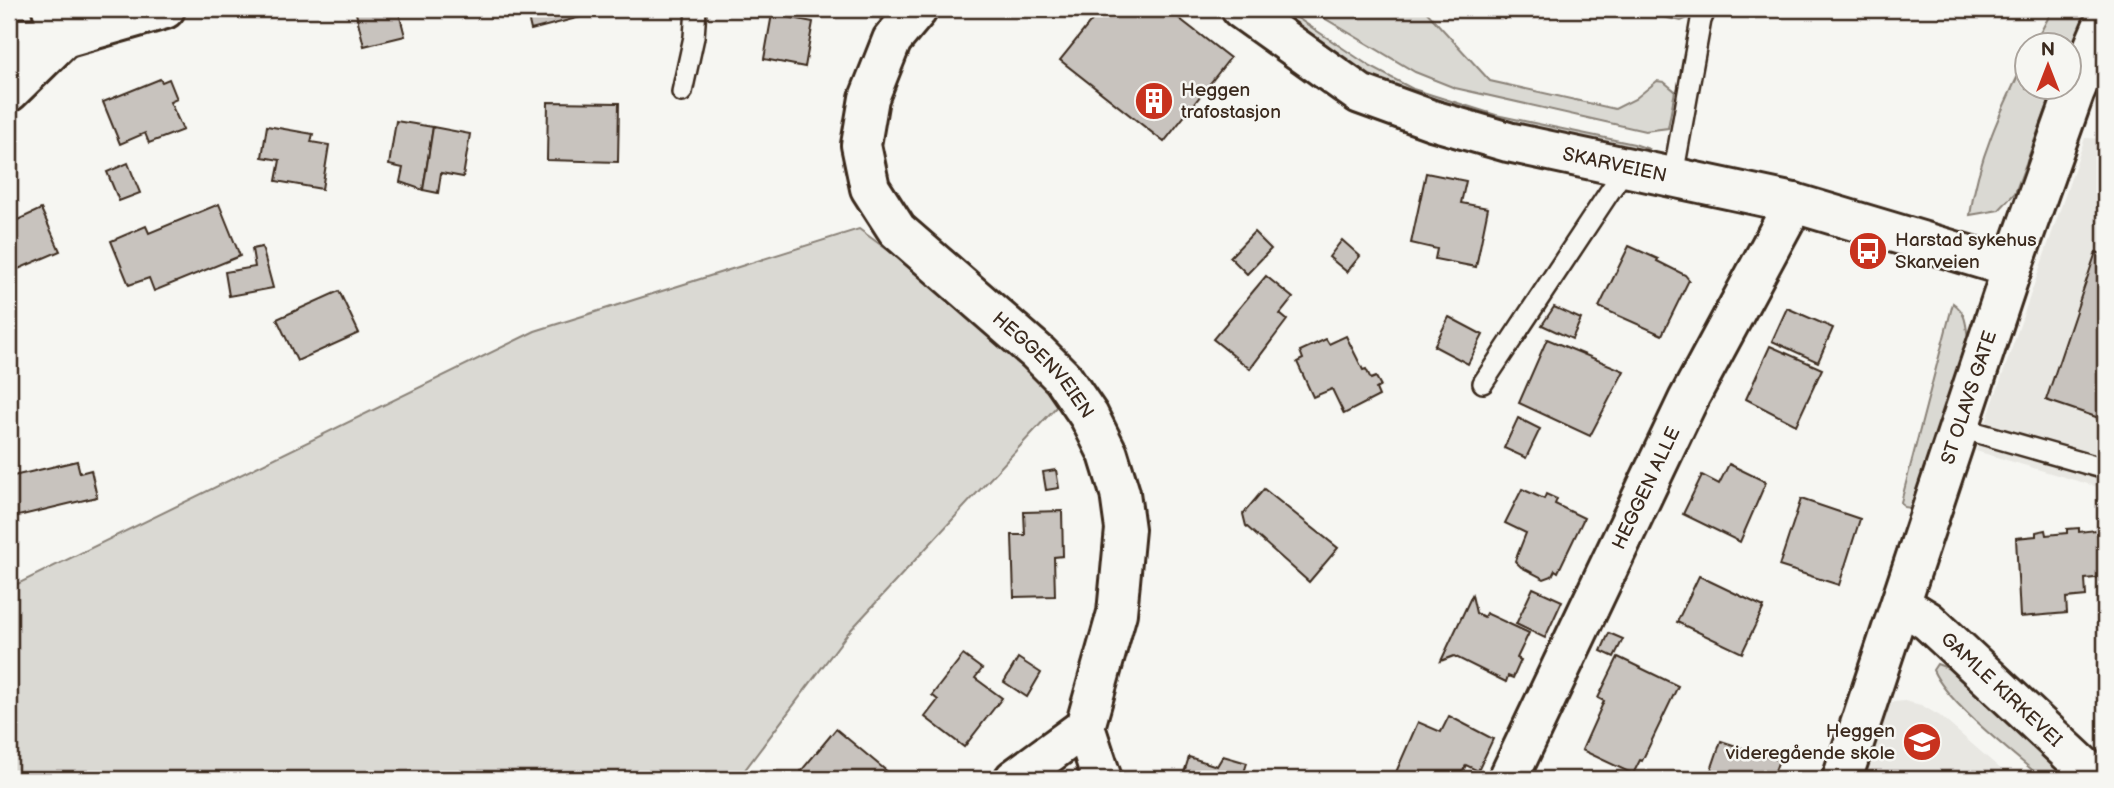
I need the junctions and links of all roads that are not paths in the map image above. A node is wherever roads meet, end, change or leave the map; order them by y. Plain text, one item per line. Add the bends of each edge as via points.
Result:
1 (165, 9) edge
2 (696, 9) edge
3 (918, 9) edge
4 (1241, 9) edge
5 (1706, 9) edge
6 (2105, 20) edge
7 (57, 23) edge
8 (9, 39) edge
9 (9, 92) edge
10 (682, 92) dead end
11 (1626, 167) junction
12 (1674, 176) junction
13 (1794, 203) junction
14 (2012, 268) junction
15 (1483, 383) dead end
16 (1961, 428) junction
17 (2105, 469) edge
18 (1902, 605) junction
19 (1085, 727) junction
20 (1014, 779) edge
21 (1102, 779) edge
22 (1508, 779) edge
23 (1842, 779) edge
24 (2098, 779) edge

1 - 7 street
2 - 10 lane
3 - 19 street, HEGGENVEIEN via 892,40 869,98 861,145 870,188 897,230 1063,378 1108,454 1125,529 1123,573 1109,646
4 - 11 street, SKARVEIEN via 1360,94 1508,142
5 - 12 lane
6 - 14 street, ST OLAVS GATE
7 - 8 street
7 - 9 street
11 - 12 street, SKARVEIEN
11 - 15 lane
12 - 13 street, SKARVEIEN
13 - 14 street, SKARVEIEN
13 - 22 street, HEGGEN ALLE via 1688,400
14 - 16 street, ST OLAVS GATE
16 - 17 lane
16 - 18 street, ST OLAVS GATE
18 - 23 street, ST OLAVS GATE
18 - 24 street, GAMLE KIRKEVEI via 1928,621
19 - 20 street
19 - 21 street

